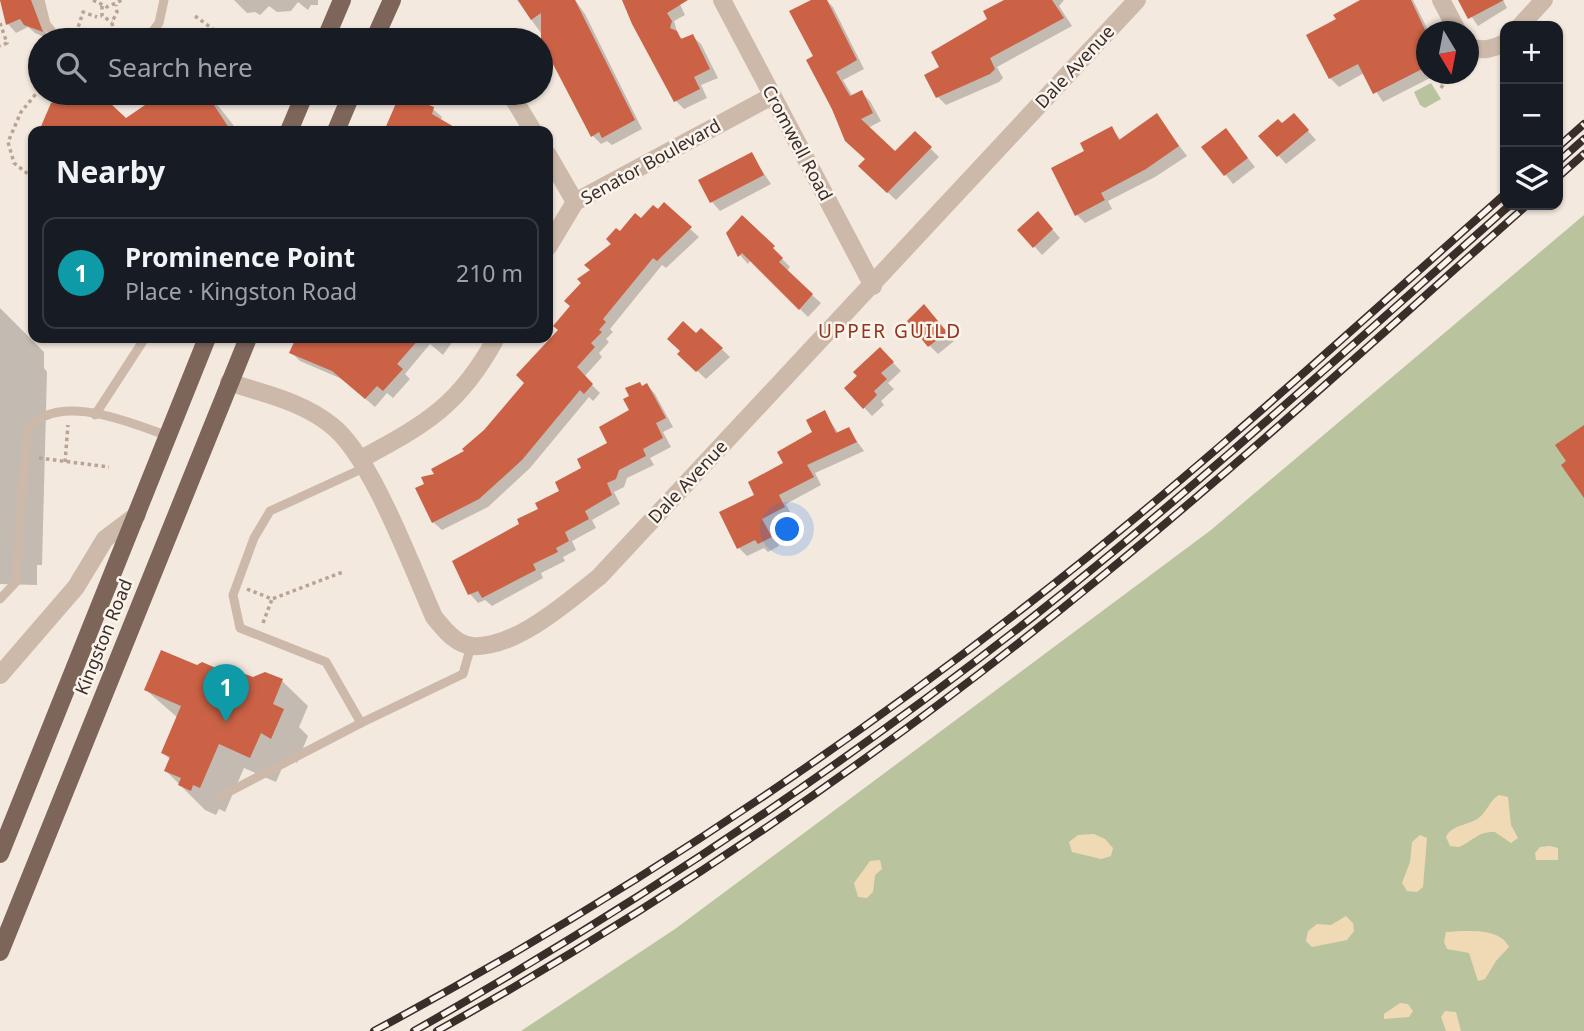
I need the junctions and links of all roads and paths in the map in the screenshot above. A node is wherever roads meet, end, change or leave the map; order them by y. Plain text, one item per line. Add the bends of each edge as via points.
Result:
1 (40, 0) edge
2 (93, 0) edge
3 (122, 0) edge
4 (164, 0) edge
5 (342, 0) edge
6 (391, 0) edge
7 (722, 0) edge
8 (1137, 0) edge
9 (1441, 0) edge
10 (1544, 0) edge
11 (116, 5) junction
12 (102, 6) junction
13 (195, 16) dead end
14 (97, 17) dead end
15 (1452, 21) edge
16 (1525, 21) edge
17 (112, 22) junction
18 (0, 23) edge
19 (49, 28) edge
20 (78, 28) edge
21 (113, 28) edge
22 (155, 28) edge
23 (212, 28) edge
24 (331, 28) edge
25 (379, 28) edge
26 (1500, 45) edge
27 (0, 46) edge
28 (1479, 50) edge
29 (1444, 84) edge
30 (1441, 88) dead end
31 (772, 96) junction
32 (28, 104) edge
33 (300, 105) edge
34 (347, 105) edge
35 (517, 105) edge
36 (291, 126) edge
37 (338, 126) edge
38 (530, 126) edge
39 (553, 164) edge
40 (28, 176) edge
41 (575, 202) junction
42 (553, 239) edge
43 (873, 286) junction
44 (142, 343) edge
45 (205, 343) edge
46 (246, 343) edge
47 (493, 343) edge
48 (229, 382) junction
49 (69, 412) junction
50 (95, 415) junction
51 (168, 436) junction
52 (23, 456) junction
53 (65, 462) junction
54 (363, 463) junction
55 (109, 467) dead end
56 (137, 515) junction
57 (343, 572) dead end
58 (237, 585) junction
59 (0, 599) edge
60 (272, 599) junction
61 (259, 636) junction
62 (471, 646) junction
63 (0, 675) edge
64 (361, 723) junction
65 (221, 796) dead end
66 (0, 854) edge
67 (0, 952) edge

1 - 19 lane
2 - 12 path
3 - 11 path
4 - 22 lane
5 - 24 main road
6 - 25 main road
7 - 31 street, Cromwell Road
8 - 43 street, Dale Avenue
9 - 15 street
10 - 16 street
11 - 12 path
11 - 17 path
12 - 17 path via 103,16
13 - 23 path
14 - 20 path via 83,12
17 - 21 path
18 - 27 path via 7,43
26 - 28 street
29 - 30 path
31 - 41 street, Senator Boulevard
31 - 43 street, Cromwell Road
32 - 40 path via 8,142 15,163
33 - 36 main road
34 - 37 main road
35 - 38 street
39 - 41 street
41 - 42 street, Senator Boulevard
43 - 62 street, Dale Avenue via 599,577 556,611 504,641
44 - 50 lane
45 - 51 main road, Kingston Road
46 - 48 main road, Kingston Road
47 - 54 street via 454,400
48 - 54 street via 293,401 333,426
48 - 67 main road, Kingston Road
49 - 50 lane
49 - 52 lane via 46,416 27,428
49 - 53 path
50 - 51 lane via 117,417
51 - 56 main road, Kingston Road
52 - 53 path
52 - 59 lane via 16,582
53 - 55 path
54 - 58 lane via 270,511 254,538
54 - 62 street via 434,617 449,635
56 - 63 street via 105,539 76,587
56 - 66 main road, Kingston Road
57 - 60 path
58 - 60 path
58 - 61 lane via 233,595 240,628
60 - 61 path
61 - 64 lane via 326,663
62 - 64 lane via 463,674
64 - 65 lane

